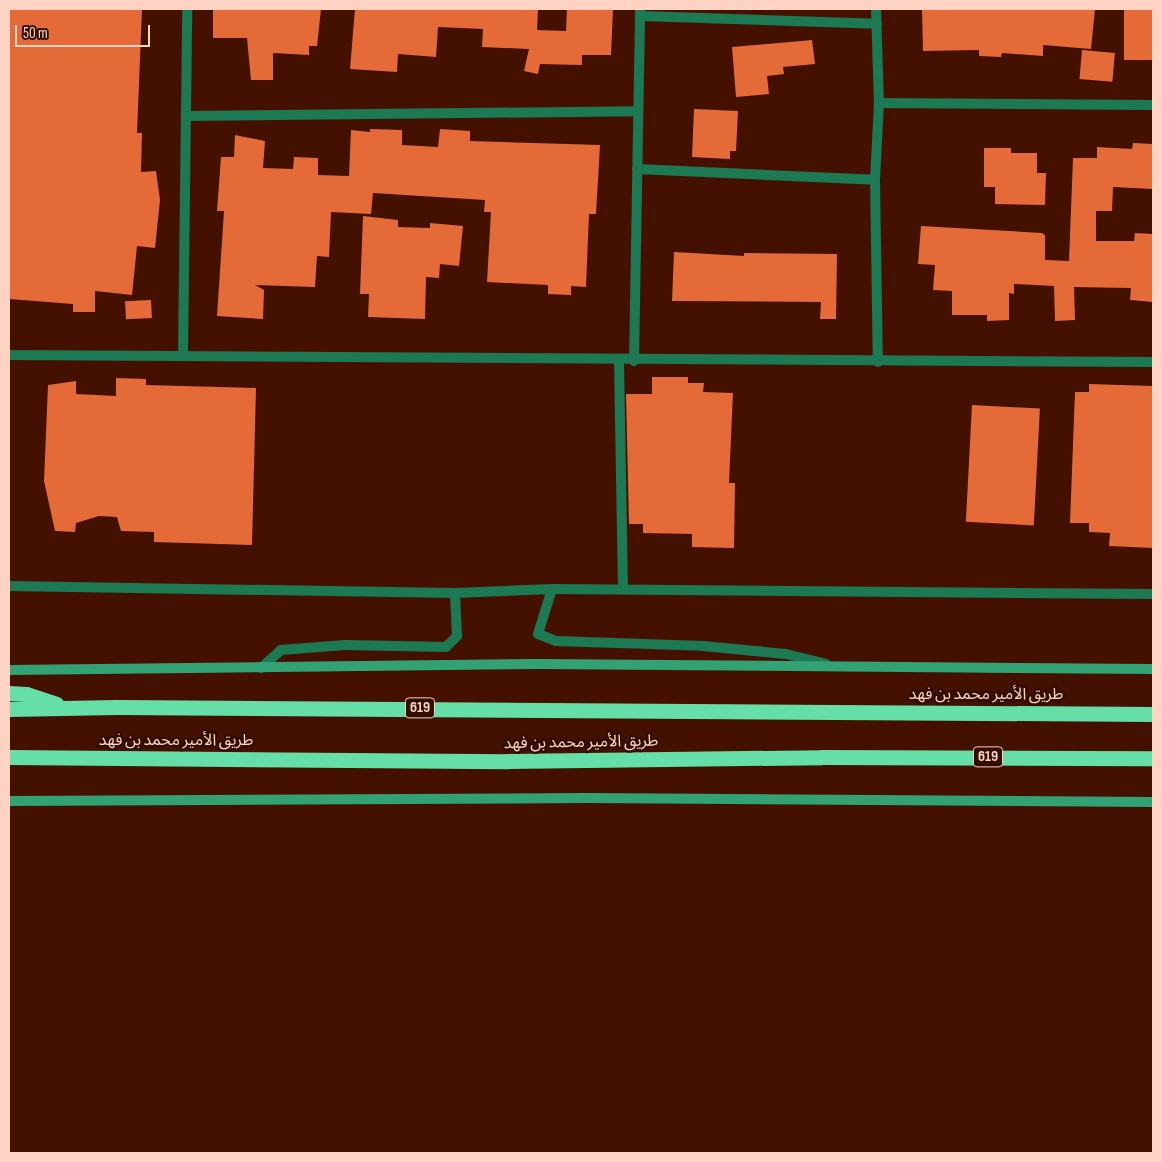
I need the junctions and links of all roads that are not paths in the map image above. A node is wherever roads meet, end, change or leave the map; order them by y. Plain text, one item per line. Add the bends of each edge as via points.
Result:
1 (187, 9) edge
2 (876, 9) edge
3 (641, 12) edge
4 (877, 24) junction
5 (879, 103) junction
6 (1153, 105) edge
7 (638, 111) junction
8 (187, 116) junction
9 (637, 170) junction
10 (876, 180) junction
11 (9, 355) edge
12 (183, 356) junction
13 (634, 360) junction
14 (619, 361) junction
15 (878, 362) junction
16 (1153, 362) edge
17 (9, 586) edge
18 (552, 589) junction
19 (623, 589) junction
20 (455, 593) junction
21 (1153, 594) edge
22 (261, 668) junction
23 (839, 668) junction
24 (1153, 669) edge
25 (9, 670) edge
26 (9, 693) edge
27 (67, 708) junction
28 (9, 709) edge
29 (1153, 714) edge
30 (9, 757) edge
31 (1153, 758) edge
32 (9, 801) edge
33 (1153, 802) edge

1 - 8 street
2 - 4 street
3 - 4 street
3 - 7 street
4 - 5 street
5 - 6 street
5 - 10 street
7 - 8 street
7 - 9 street
8 - 12 street
9 - 10 street
9 - 13 street
10 - 15 street
11 - 12 street
12 - 14 street
13 - 14 street
13 - 15 street
14 - 19 street
15 - 16 street
17 - 20 street
18 - 19 street
18 - 20 street
18 - 23 street via 538,634 556,641 703,646 786,654
19 - 21 street
20 - 22 street via 457,636 446,647 345,645 281,650
22 - 23 main road via 538,664
22 - 25 main road
23 - 24 main road
26 - 27 highway via 26,694
27 - 28 highway, طريق الأمير محمد بن فهد / 619
27 - 29 highway, طريق الأمير محمد بن فهد / 619
30 - 31 highway, طريق الأمير محمد بن فهد / 619 via 507,761 822,757
32 - 33 main road via 588,798

